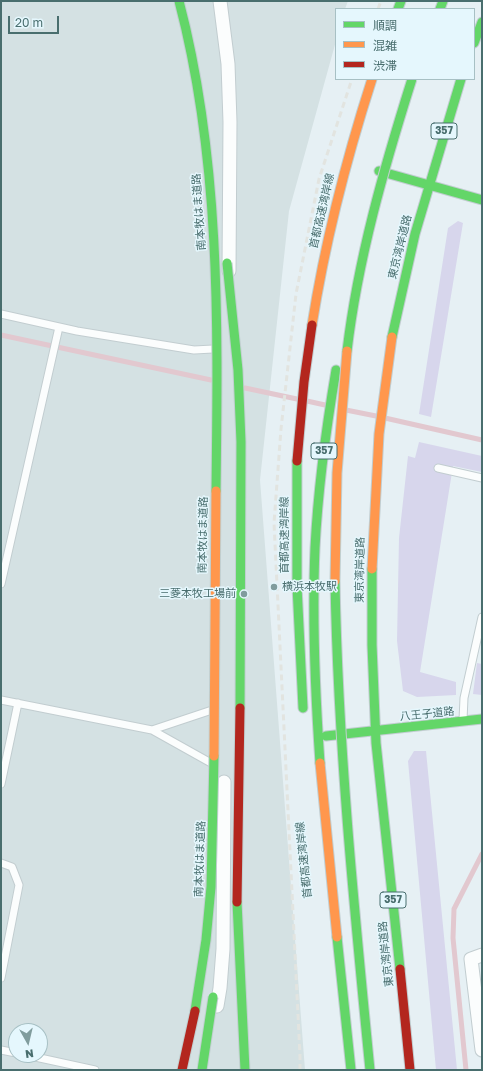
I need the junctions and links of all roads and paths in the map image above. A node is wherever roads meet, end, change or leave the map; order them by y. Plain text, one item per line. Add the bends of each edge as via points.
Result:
1 (179, 1) edge
2 (186, 1) edge
3 (220, 1) edge
4 (482, 22) edge
5 (475, 40) edge
6 (372, 80) edge
7 (404, 80) edge
8 (412, 80) edge
9 (461, 80) edge
10 (214, 157) junction
11 (379, 171) junction
12 (429, 185) junction
13 (482, 200) edge
14 (1, 314) edge
15 (59, 327) junction
16 (228, 349) junction
17 (438, 468) dead end
18 (482, 478) edge
19 (1, 584) edge
20 (482, 617) edge
21 (213, 668) junction
22 (1, 700) edge
23 (18, 703) junction
24 (224, 706) junction
25 (303, 717) dead end
26 (482, 719) edge
27 (462, 722) junction
28 (152, 730) junction
29 (375, 731) junction
30 (318, 737) junction
31 (224, 770) junction
32 (1, 784) edge
33 (1, 863) edge
34 (482, 955) edge
35 (1, 978) edge
36 (482, 1050) edge
37 (48, 1060) edge
38 (95, 1070) edge
39 (182, 1070) edge
40 (199, 1070) edge
41 (202, 1070) edge
42 (245, 1070) edge
43 (249, 1070) edge
44 (352, 1070) edge
45 (370, 1070) edge
46 (410, 1070) edge

1 - 21 main road, 南本牧はま道路, bridge via 192,50 201,103 215,274 217,414
2 - 10 main road, 南本牧はま道路 via 203,75
3 - 16 street via 228,64 230,122
4 - 5 main road
6 - 25 main road, 首都高速湾岸線 via 355,129 331,218 315,300 304,383 298,464 296,556
7 - 11 main road, 357
8 - 45 main road, bridge via 393,137 370,227 354,305 343,385 336,467 335,639 340,746
9 - 12 main road, 東京湾岸道路 / 357
10 - 41 main road, 南本牧はま道路, bridge via 224,351 220,860 215,984
10 - 42 main road, bridge via 235,331 240,406 242,644 238,911
11 - 12 main road
11 - 30 main road, 357 via 347,302 321,477 315,550
12 - 13 main road
12 - 29 main road, 東京湾岸道路 / 357 via 397,312 380,429 372,556
14 - 15 lane
15 - 16 lane via 194,350
15 - 19 lane
16 - 24 street
17 - 18 lane
20 - 27 lane via 464,698
21 - 39 main road, 南本牧はま道路, bridge via 213,860 210,916 198,1006
21 - 43 main road, bridge via 236,953
22 - 23 lane
23 - 28 lane
23 - 32 lane
24 - 28 lane
24 - 31 street
26 - 27 main road, 八王子道路
27 - 29 main road, 八王子道路
28 - 31 lane
29 - 30 main road, 八王子道路
29 - 46 main road, 東京湾岸道路 / 357
30 - 44 main road, 357
31 - 40 street via 223,949 220,988 213,1026
33 - 35 lane via 12,867 19,886
34 - 36 street via 471,958
37 - 38 lane

